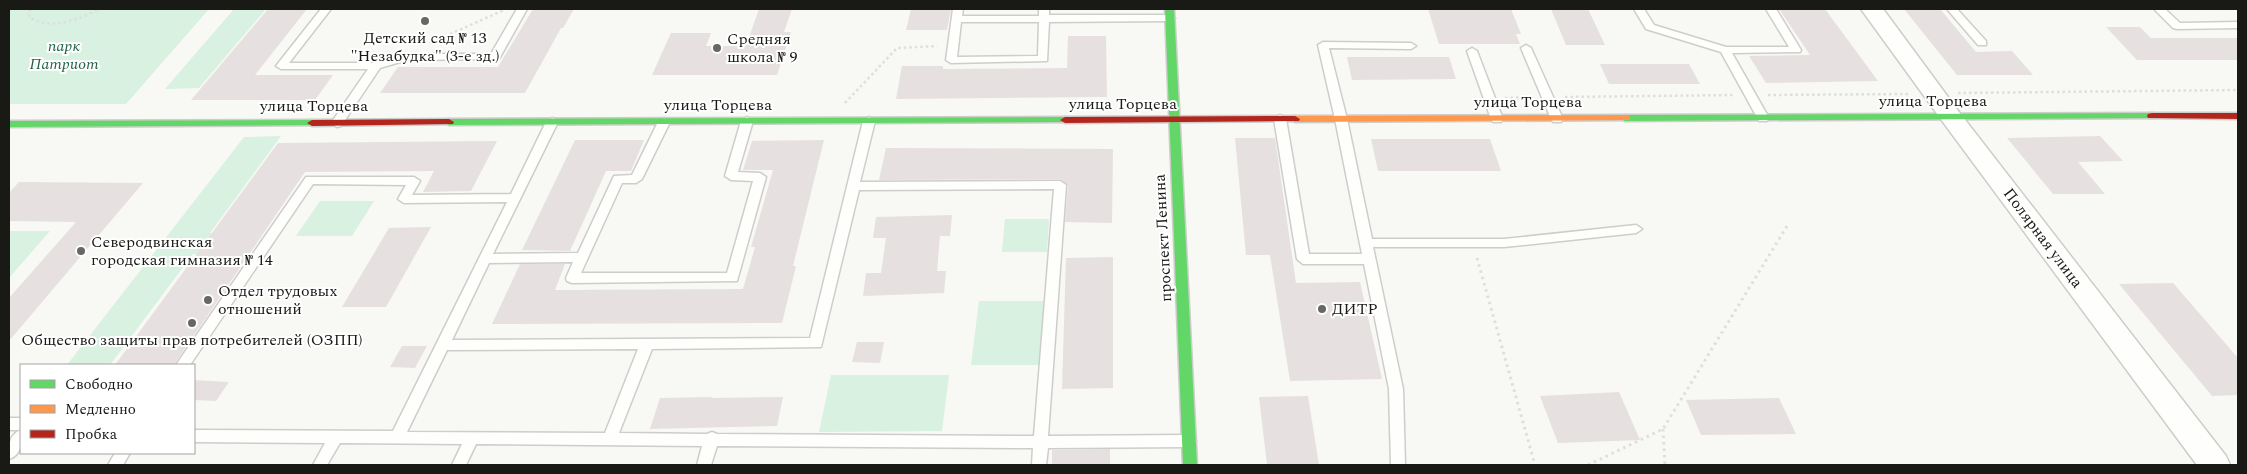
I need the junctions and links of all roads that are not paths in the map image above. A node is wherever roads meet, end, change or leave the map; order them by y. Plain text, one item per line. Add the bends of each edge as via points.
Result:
1 (326, 9) edge
2 (522, 9) edge
3 (1639, 9) edge
4 (1771, 9) edge
5 (1872, 9) edge
6 (1952, 9) edge
7 (2159, 9) edge
8 (1044, 13) edge
9 (1169, 13) edge
10 (957, 14) edge
11 (2238, 25) edge
12 (1982, 44) dead end
13 (1411, 46) dead end
14 (1526, 48) dead end
15 (1725, 50) junction
16 (1472, 51) dead end
17 (376, 66) junction
18 (2238, 116) edge
19 (1951, 117) junction
20 (1763, 118) junction
21 (1341, 119) junction
22 (1497, 119) junction
23 (1557, 119) junction
24 (1174, 120) junction
25 (1280, 120) junction
26 (747, 121) junction
27 (869, 121) junction
28 (552, 122) junction
29 (664, 122) junction
30 (337, 123) junction
31 (9, 124) edge
32 (853, 186) junction
33 (515, 198) junction
34 (1636, 229) dead end
35 (1366, 243) junction
36 (582, 257) junction
37 (485, 259) junction
38 (1370, 259) junction
39 (647, 344) junction
40 (443, 345) junction
41 (184, 364) edge
42 (195, 436) edge
43 (336, 436) junction
44 (398, 436) junction
45 (20, 437) edge
46 (472, 437) junction
47 (610, 438) junction
48 (712, 438) junction
49 (1189, 441) junction
50 (1040, 442) junction
51 (9, 452) edge
52 (122, 454) edge
53 (115, 465) edge
54 (320, 465) edge
55 (459, 465) edge
56 (704, 465) edge
57 (1039, 465) edge
58 (1190, 465) edge
59 (1398, 465) edge
60 (2215, 465) edge

1 - 17 lane via 281,66
2 - 17 lane via 495,57 406,57
3 - 15 lane via 1650,27
4 - 15 lane via 1796,50
5 - 19 street, Полярная улица
6 - 12 lane
7 - 11 lane via 2177,26
8 - 9 lane
8 - 10 lane
8 - 10 lane via 1043,59 951,60
9 - 24 street, проспект Ленина
13 - 21 lane via 1323,46
14 - 23 lane
15 - 20 lane
16 - 22 lane
17 - 30 lane
18 - 19 street, улица Торцева
19 - 20 street, улица Торцева
19 - 60 street, Полярная улица
20 - 23 street, улица Торцева
21 - 22 street, улица Торцева
21 - 25 street, улица Торцева
21 - 35 lane
22 - 23 street, улица Торцева
24 - 25 street, улица Торцева
24 - 27 street, улица Торцева
24 - 49 street, проспект Ленина
25 - 38 lane via 1303,259
26 - 27 street, улица Торцева
26 - 29 street, улица Торцева
26 - 36 lane via 731,176 760,177 732,278 572,278
27 - 32 lane
28 - 29 street, улица Торцева
28 - 30 street, улица Торцева
28 - 33 lane
29 - 36 lane via 636,179 618,179
30 - 31 street, улица Торцева
32 - 39 lane via 816,342
32 - 50 lane via 1060,185
33 - 37 lane
33 - 41 lane via 404,199 414,181 310,180
34 - 35 lane via 1504,243
35 - 38 lane
36 - 37 lane
37 - 40 lane
38 - 59 lane via 1396,389
39 - 40 lane
39 - 47 lane
40 - 44 lane
42 - 43 lane
43 - 44 lane
43 - 54 lane
44 - 46 lane
45 - 51 lane
46 - 47 lane
46 - 55 lane
47 - 48 lane
48 - 50 lane
48 - 56 lane
49 - 50 lane
49 - 58 street, проспект Ленина
50 - 57 lane
52 - 53 lane

